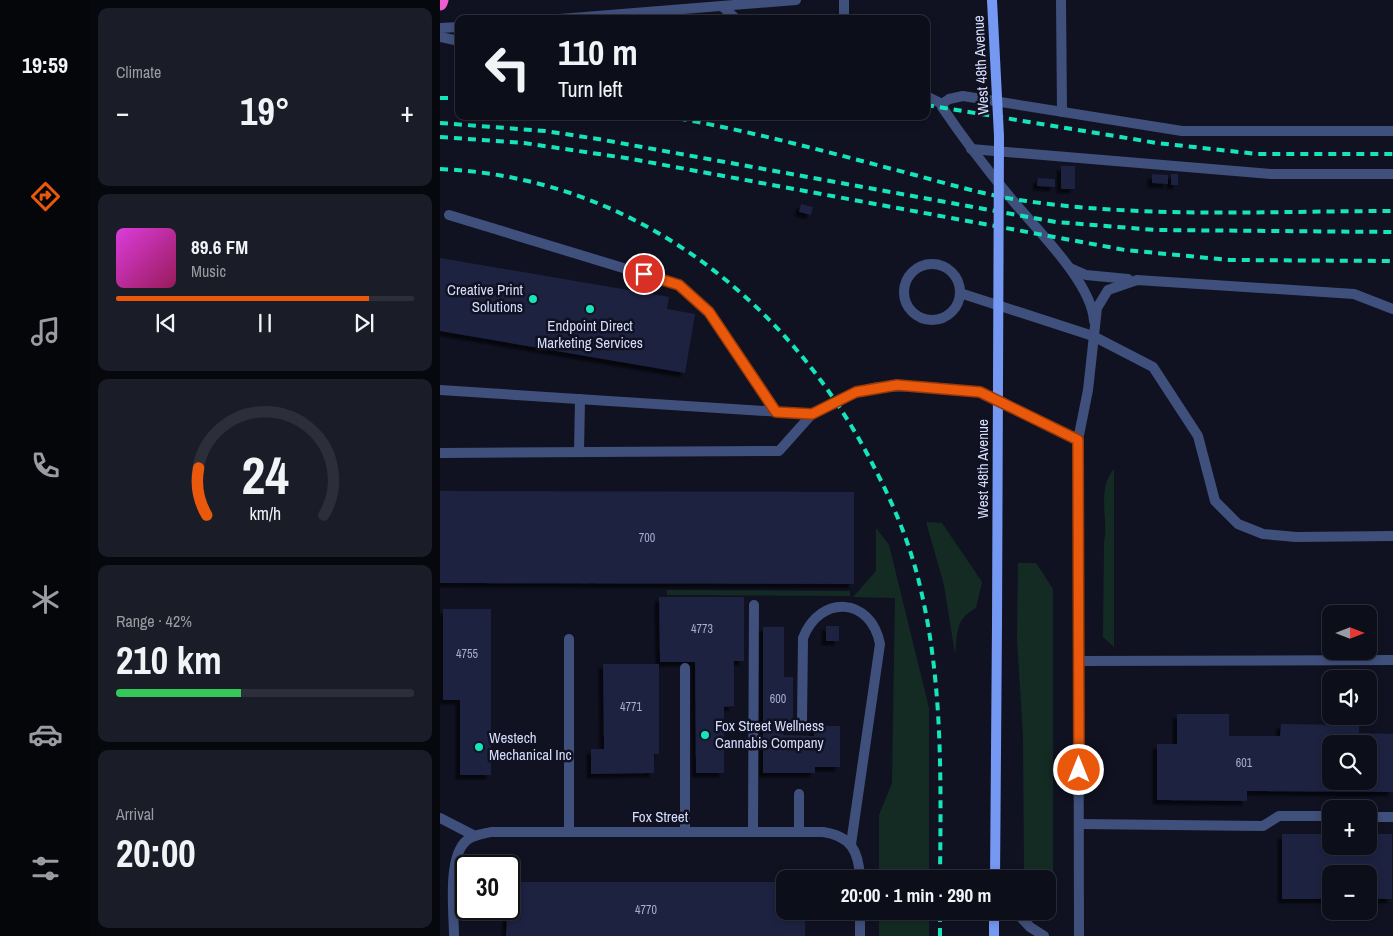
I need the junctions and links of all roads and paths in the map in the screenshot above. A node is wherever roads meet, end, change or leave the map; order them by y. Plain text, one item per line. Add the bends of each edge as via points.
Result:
1 (796, 0) edge
2 (844, 0) edge
3 (992, 0) edge
4 (1061, 0) edge
5 (722, 6) junction
6 (675, 14) edge
7 (654, 15) edge
8 (732, 15) edge
9 (844, 15) edge
10 (455, 27) edge
11 (440, 28) edge
12 (440, 37) edge
13 (455, 40) edge
14 (930, 98) edge
15 (942, 104) junction
16 (1062, 112) junction
17 (1393, 131) edge
18 (971, 149) junction
19 (1393, 174) edge
20 (449, 215) dead end
21 (1065, 264) junction
22 (1136, 280) junction
23 (960, 293) junction
24 (1393, 309) edge
25 (1094, 321) junction
26 (1093, 336) junction
27 (440, 390) edge
28 (580, 399) junction
29 (776, 412) junction
30 (812, 414) junction
31 (1078, 440) junction
32 (579, 452) junction
33 (440, 453) edge
34 (1393, 536) edge
35 (754, 605) dead end
36 (569, 639) dead end
37 (1393, 660) edge
38 (1079, 661) junction
39 (685, 668) dead end
40 (802, 722) dead end
41 (799, 794) dead end
42 (1322, 816) edge
43 (1377, 817) edge
44 (1393, 817) edge
45 (440, 818) edge
46 (1079, 824) junction
47 (569, 832) junction
48 (685, 832) junction
49 (753, 832) junction
50 (799, 832) junction
51 (471, 838) junction
52 (851, 844) junction
53 (995, 860) junction
54 (860, 870) edge
55 (995, 870) edge
56 (998, 870) edge
57 (860, 920) edge
58 (994, 920) edge
59 (1023, 920) edge
60 (454, 936) edge
61 (860, 936) edge
62 (994, 936) edge
63 (1044, 936) edge
64 (1079, 936) edge

1 - 5 street
2 - 9 street
3 - 53 street, West 48th Avenue, bridge via 999,136
4 - 16 street
5 - 6 street
5 - 8 street
6 - 7 street
10 - 11 street
12 - 13 street
14 - 15 street
15 - 16 street via 963,96
15 - 18 street
16 - 17 street via 1182,131
18 - 19 street via 1271,174
18 - 21 street
20 - 29 street via 679,285 709,312
21 - 22 street via 1079,273
21 - 25 street via 1088,295
22 - 24 street via 1354,294
22 - 25 street via 1108,290 1100,300
23 - 23 street via 956,275 933,263 916,268 909,275 904,293 911,311 937,320 954,310
23 - 26 street
25 - 26 street
26 - 31 street via 1088,390
26 - 34 street via 1153,368 1198,436 1215,501 1238,524 1263,534 1296,537
27 - 28 street
28 - 29 street
28 - 32 street
29 - 30 street
30 - 31 street via 856,392 877,387 918,386 972,391
30 - 32 street via 779,451
31 - 38 street
32 - 33 street
35 - 49 street
36 - 47 street
37 - 38 street
38 - 46 street
39 - 48 street
40 - 52 street via 803,638 808,626 826,609 838,606 862,612 878,631 880,644
41 - 50 street
42 - 46 street via 1279,816 1263,826
43 - 44 street
45 - 51 street
46 - 64 street
47 - 48 street, Fox Street
47 - 51 street, Fox Street via 504,832
48 - 49 street, Fox Street
49 - 50 street, Fox Street
50 - 52 street, Fox Street via 833,834
51 - 60 street via 456,857 454,867
52 - 54 street
53 - 55 street, West 48th Avenue
53 - 56 street
57 - 61 street
58 - 62 street
59 - 63 street

